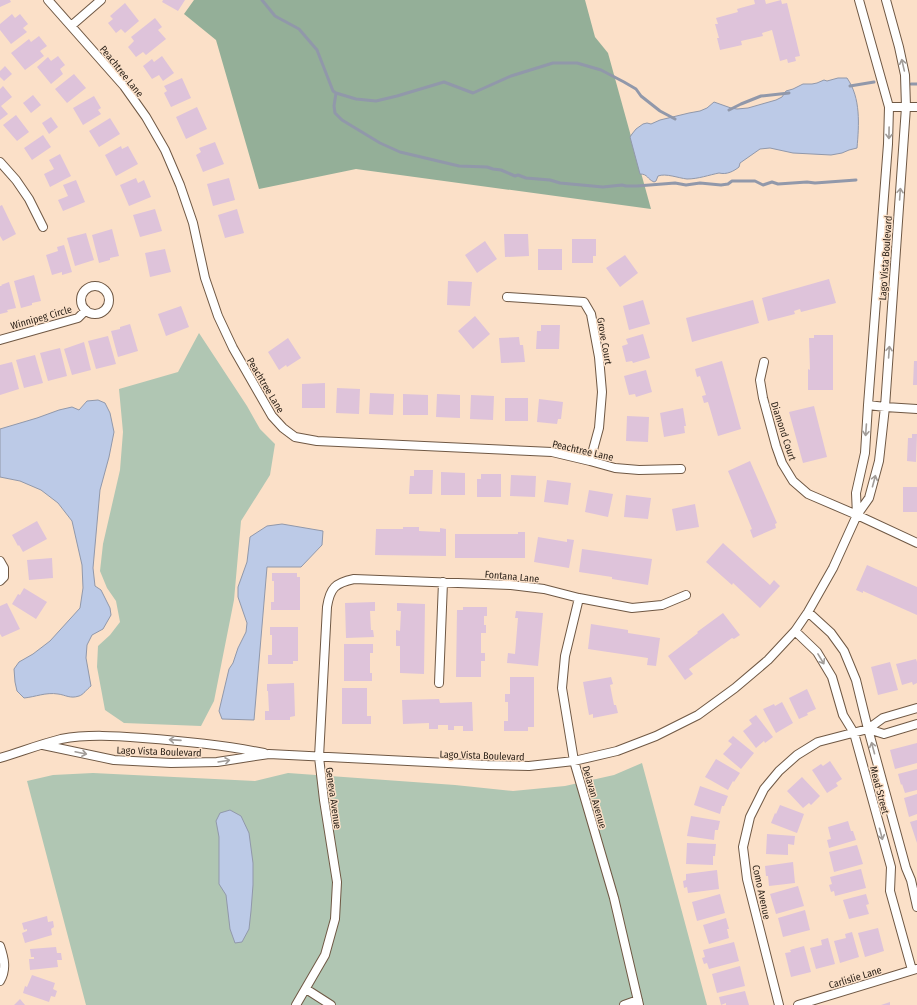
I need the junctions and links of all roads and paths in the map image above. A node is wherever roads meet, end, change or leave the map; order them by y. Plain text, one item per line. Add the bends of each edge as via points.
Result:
1 (48, 0) edge
2 (101, 0) edge
3 (859, 0) edge
4 (886, 0) edge
5 (71, 26) junction
6 (889, 107) junction
7 (906, 107) junction
8 (917, 107) edge
9 (0, 162) edge
10 (43, 227) dead end
11 (507, 297) dead end
12 (86, 310) dead end
13 (0, 340) edge
14 (764, 362) dead end
15 (868, 404) junction
16 (885, 407) junction
17 (917, 409) edge
18 (590, 461) junction
19 (681, 469) dead end
20 (857, 515) junction
21 (917, 543) edge
22 (0, 561) edge
23 (0, 581) edge
24 (443, 582) junction
25 (335, 587) joint
26 (686, 595) dead end
27 (579, 598) junction
28 (808, 612) junction
29 (795, 631) junction
30 (439, 683) dead end
31 (917, 708) edge
32 (917, 724) edge
33 (868, 730) junction
34 (854, 733) junction
35 (43, 745) junction
36 (269, 754) junction
37 (319, 757) junction
38 (0, 758) edge
39 (574, 760) junction
40 (917, 907) edge
41 (0, 946) edge
42 (915, 970) edge
43 (0, 981) edge
44 (306, 989) junction
45 (639, 1003) edge
46 (296, 1005) edge
47 (331, 1005) edge
48 (624, 1005) edge
49 (779, 1005) edge
50 (798, 1005) edge

1 - 5 street, Peachtree Lane
2 - 5 street
3 - 6 street, Lago Vista Boulevard
7 -> 4 street, Lago Vista Boulevard via 905,75
5 - 18 street, Peachtree Lane via 124,86 165,150 193,223 205,278 218,316 264,403 283,428 295,437 317,441 552,452
6 - 7 street
6 -> 15 street, Lago Vista Boulevard
7 - 8 street
16 -> 7 street, Lago Vista Boulevard
9 - 10 street via 16,180
11 - 18 street, Grove Court via 584,302 591,314 602,392 599,428
12 - 13 street, Winnipeg Circle via 78,318
14 - 20 street, Diamond Court via 760,380 763,398 778,451 793,481 808,494
15 - 16 street
15 -> 20 street, Lago Vista Boulevard via 865,453 856,493
16 - 17 street
20 -> 16 street, Lago Vista Boulevard via 869,498 879,462
18 - 19 street, Peachtree Lane via 615,468
20 - 21 street, Diamond Court
20 - 28 street, Lago Vista Boulevard via 834,568
22 - 23 street via 4,568 4,577
24 - 25 street, Fontana Lane via 354,579
24 - 27 street, Fontana Lane via 511,585 544,589
24 - 30 street
25 - 37 street, Geneva Avenue via 328,596
26 - 27 street, Fontana Lane via 662,605 632,608
27 - 39 street, Delavan Avenue via 565,656 562,688
28 - 29 street, Lago Vista Boulevard
28 - 33 street, Mead Street via 831,633 844,651 856,680
29 -> 34 street, Mead Street via 817,652 832,677 843,715
29 - 39 street, Lago Vista Boulevard via 763,665 698,715 656,736 617,751
31 - 33 street via 882,718
32 - 33 street via 884,734
33 - 34 street, Como Avenue
40 -> 33 street, Mead Street
34 -> 42 street, Mead Street via 891,868 890,891
34 - 49 street, Como Avenue via 818,742 797,755 764,789 750,817 743,847 746,879
36 -> 35 street via 237,747 124,737 88,736 62,739
35 -> 36 street, Lago Vista Boulevard via 114,760 170,764 217,762
35 - 38 street, Lago Vista Boulevard
36 - 37 street, Lago Vista Boulevard
37 - 39 street, Lago Vista Boulevard via 529,766
37 - 44 street, Geneva Avenue via 337,882 335,919 325,955
39 - 45 street, Delavan Avenue via 614,898
41 - 43 street via 5,968
42 - 50 street, Carlislie Lane
44 - 46 street, Geneva Avenue
44 - 47 street
45 - 48 street

